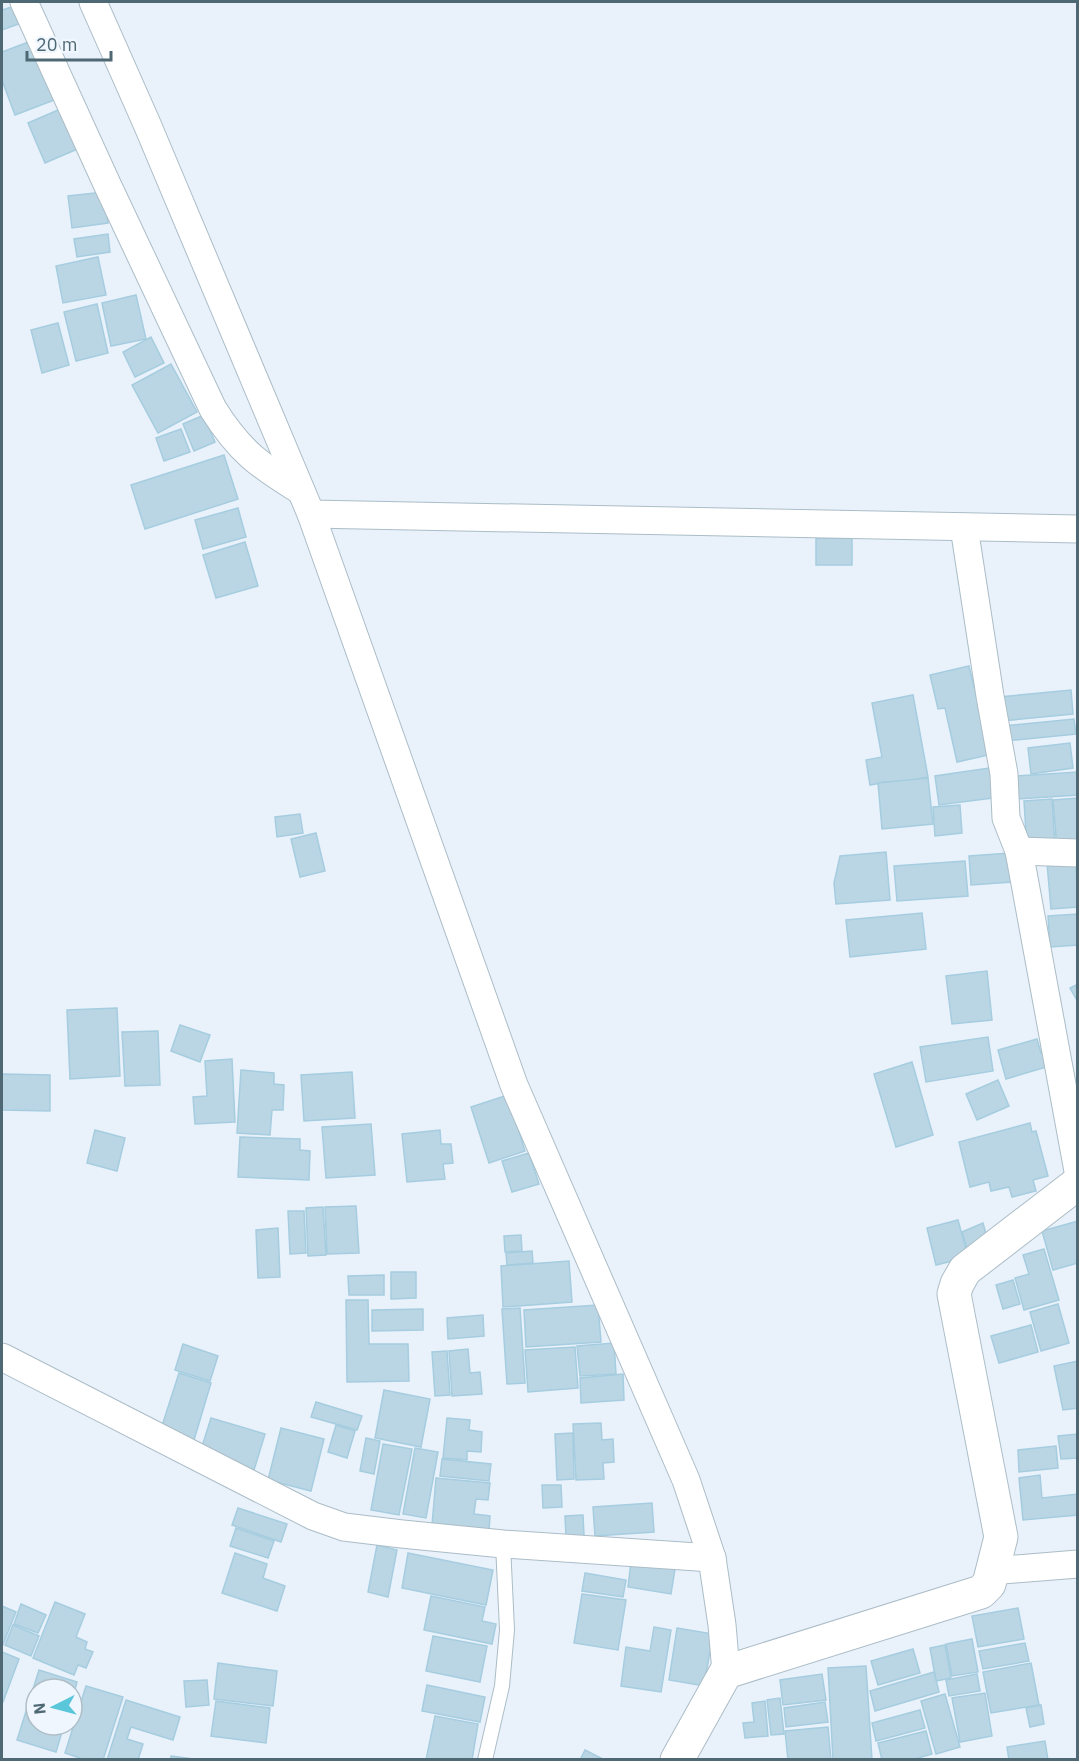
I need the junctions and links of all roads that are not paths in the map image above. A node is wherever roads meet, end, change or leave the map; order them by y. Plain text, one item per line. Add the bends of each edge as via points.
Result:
1 (24, 2) edge
2 (93, 2) edge
3 (306, 503) junction
4 (964, 527) junction
5 (1077, 529) edge
6 (1019, 851) junction
7 (1077, 853) edge
8 (1077, 1171) edge
9 (1077, 1183) edge
10 (4, 1364) edge
11 (503, 1544) junction
12 (712, 1558) junction
13 (1077, 1564) edge
14 (991, 1571) junction
15 (726, 1672) junction
16 (484, 1760) edge
17 (677, 1760) edge

1 - 3 street via 213,409 234,440
2 - 3 street
3 - 4 street
3 - 12 street via 514,1085 686,1480
4 - 5 street
4 - 6 street via 1004,774 1006,818
6 - 7 street
6 - 8 street
9 - 14 street via 965,1270 954,1294 1000,1537
10 - 11 street via 313,1516 344,1527
11 - 12 street
11 - 16 lane via 507,1630 502,1686
12 - 15 street
13 - 14 street
14 - 15 street via 989,1584 981,1592
15 - 17 street

